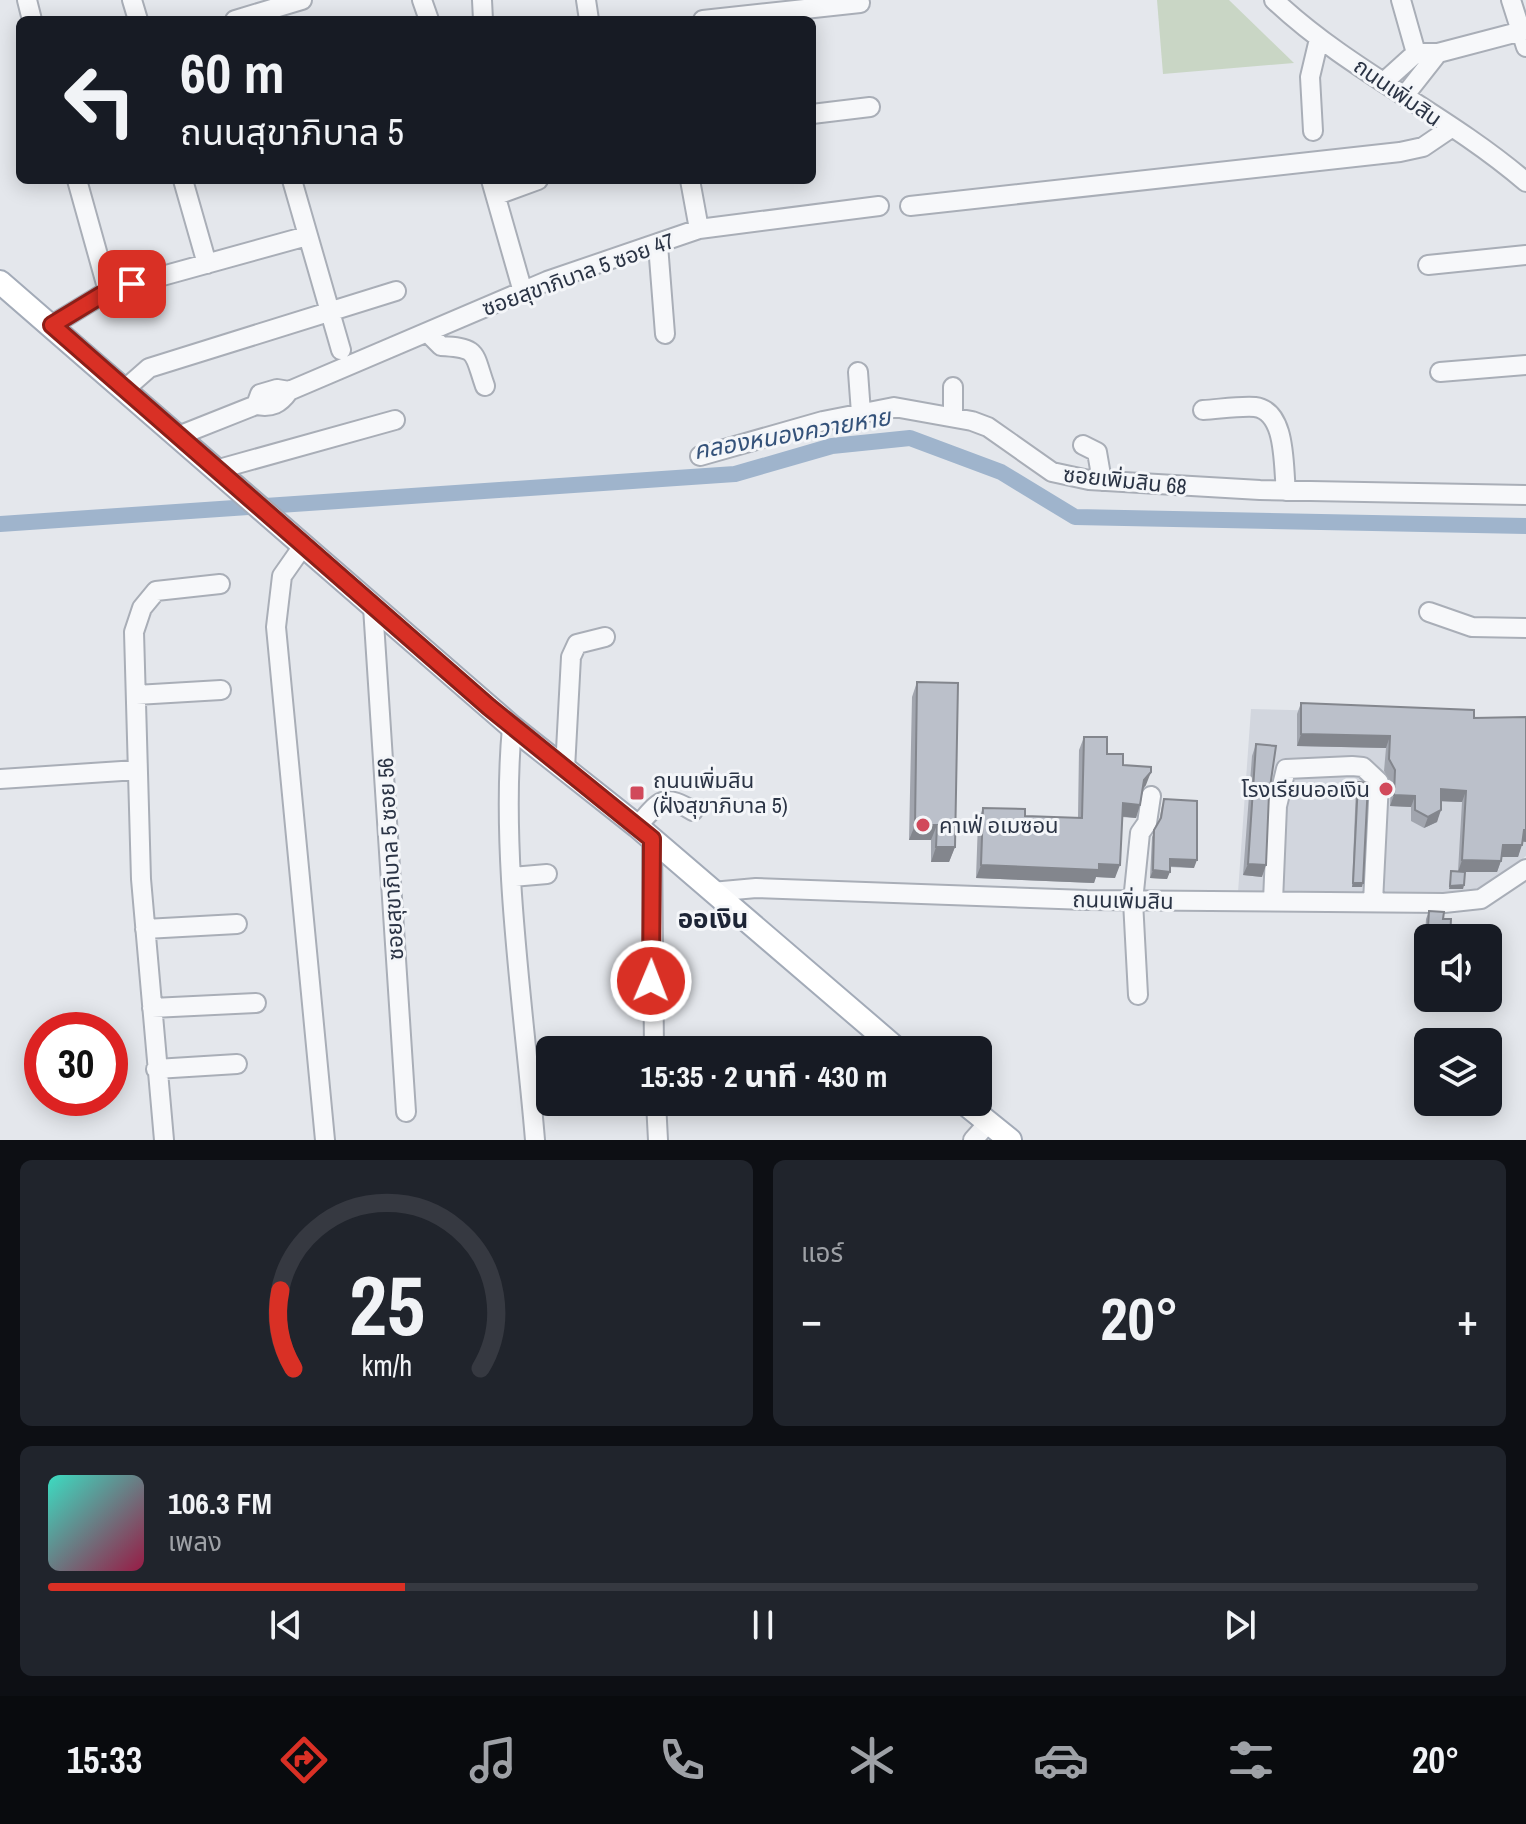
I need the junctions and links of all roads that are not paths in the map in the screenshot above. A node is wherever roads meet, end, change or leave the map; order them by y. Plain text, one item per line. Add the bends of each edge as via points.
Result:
1 (302, 0) edge
2 (1274, 0) edge
3 (1401, 0) edge
4 (1511, 0) edge
5 (860, 3) dead end
6 (243, 14) edge
7 (740, 16) edge
8 (1524, 36) edge
9 (1319, 39) junction
10 (1416, 53) junction
11 (1438, 53) junction
12 (1385, 81) junction
13 (1405, 95) junction
14 (870, 107) dead end
15 (816, 114) edge
16 (1451, 128) junction
17 (1313, 131) dead end
18 (1526, 182) edge
19 (78, 184) edge
20 (184, 184) edge
21 (293, 184) edge
22 (516, 184) edge
23 (691, 184) edge
24 (494, 188) edge
25 (879, 206) dead end
26 (910, 206) dead end
27 (699, 229) junction
28 (307, 236) junction
29 (658, 245) junction
30 (1526, 255) edge
31 (207, 264) junction
32 (1428, 265) dead end
33 (0, 282) edge
34 (108, 291) junction
35 (396, 291) dead end
36 (523, 292) junction
37 (329, 312) junction
38 (52, 325) junction
39 (428, 333) junction
40 (665, 334) dead end
41 (341, 350) dead end
42 (1526, 365) edge
43 (858, 372) dead end
44 (1440, 372) dead end
45 (485, 386) dead end
46 (953, 387) dead end
47 (124, 390) junction
48 (1203, 410) dead end
49 (861, 413) junction
50 (953, 417) junction
51 (395, 420) dead end
52 (178, 436) junction
53 (1083, 445) dead end
54 (700, 456) dead end
55 (219, 469) junction
56 (1102, 481) junction
57 (1286, 491) junction
58 (1526, 495) edge
59 (303, 546) junction
60 (220, 584) dead end
61 (373, 607) junction
62 (1429, 612) dead end
63 (1526, 628) edge
64 (605, 637) dead end
65 (221, 690) dead end
66 (136, 695) junction
67 (512, 727) junction
68 (565, 769) junction
69 (137, 770) junction
70 (0, 779) edge
71 (1151, 796) dead end
72 (693, 811) dead end
73 (645, 832) junction
74 (1526, 869) edge
75 (547, 874) dead end
76 (512, 877) junction
77 (712, 892) junction
78 (1133, 901) junction
79 (1273, 901) junction
80 (1373, 902) junction
81 (237, 924) dead end
82 (145, 929) junction
83 (1138, 995) dead end
84 (256, 1003) dead end
85 (152, 1008) junction
86 (653, 1036) edge
87 (882, 1036) edge
88 (237, 1064) dead end
89 (156, 1069) junction
90 (406, 1112) dead end
91 (657, 1116) edge
92 (981, 1116) edge
93 (989, 1122) junction
94 (164, 1140) edge
95 (325, 1140) edge
96 (535, 1140) edge
97 (658, 1140) edge
98 (973, 1140) edge
99 (1010, 1140) edge

1 - 6 street
2 - 9 street, ถนนเพิ่มสิน
3 - 10 street
4 - 8 street
5 - 7 street
8 - 11 street
9 - 12 street, ถนนเพิ่มสิน
9 - 17 street via 1310,77
10 - 11 street
10 - 12 street
11 - 13 street
12 - 13 street, ถนนเพิ่มสิน
13 - 16 street, ถนนเพิ่มสิน
14 - 15 street
16 - 18 street, ถนนเพิ่มสิน
16 - 26 street via 1423,147 1400,152
19 - 34 street
20 - 31 street
21 - 28 street
22 - 24 street
23 - 27 street
24 - 36 street
25 - 27 street, ซอยสุขาภิบาล 5 ซอย 47
27 - 29 street, ซอยสุขาภิบาล 5 ซอย 47
28 - 31 street
28 - 37 street
29 - 36 street, ซอยสุขาภิบาล 5 ซอย 47
29 - 40 street
30 - 32 street
31 - 34 street
33 - 38 main road
34 - 38 street
35 - 37 street
36 - 39 street, ซอยสุขาภิบาล 5 ซอย 47
37 - 41 street
37 - 47 street via 149,368
38 - 47 main road
39 - 45 street via 441,346 469,348
39 - 52 street, ซอยสุขาภิบาล 5 ซอย 47 via 289,391 281,402 256,405
42 - 44 street
43 - 49 street
46 - 50 street
47 - 52 main road
48 - 57 street via 1265,410 1279,432
49 - 50 street, ซอยเพิ่มสิน 68 via 894,407
49 - 54 street, ซอยเพิ่มสิน 68
50 - 56 street, ซอยเพิ่มสิน 68 via 988,427 1052,472
51 - 55 street
52 - 55 main road
53 - 56 street via 1098,455
55 - 59 main road
56 - 57 street, ซอยเพิ่มสิน 68
57 - 58 street, ซอยเพิ่มสิน 68
59 - 61 main road
59 - 95 street via 282,576 276,627
60 - 66 street via 166,587 149,598 134,632
61 - 67 main road
61 - 90 street, ซอยสุขาภิบาล 5 ซอย 56
62 - 63 street via 1472,627
64 - 68 street via 577,644 571,657
65 - 66 street
66 - 69 street
67 - 68 main road
67 - 76 street
68 - 73 main road
69 - 70 street
69 - 82 street
71 - 78 street via 1140,833
72 - 73 street via 672,799 662,800
73 - 77 main road
73 - 86 street
74 - 80 street, ถนนเพิ่มสิน via 1481,899
75 - 76 street
76 - 96 street
77 - 78 street, ถนนเพิ่มสิน via 856,890
77 - 87 main road
78 - 79 street, ถนนเพิ่มสิน
78 - 83 street
79 - 80 street, ถนนเพิ่มสิน
79 - 80 street via 1277,806 1286,769 1352,766 1369,770 1379,782
81 - 82 street
82 - 85 street
84 - 85 street
85 - 89 street
88 - 89 street
89 - 94 street
91 - 97 street
92 - 93 main road
93 - 98 street
93 - 99 main road

